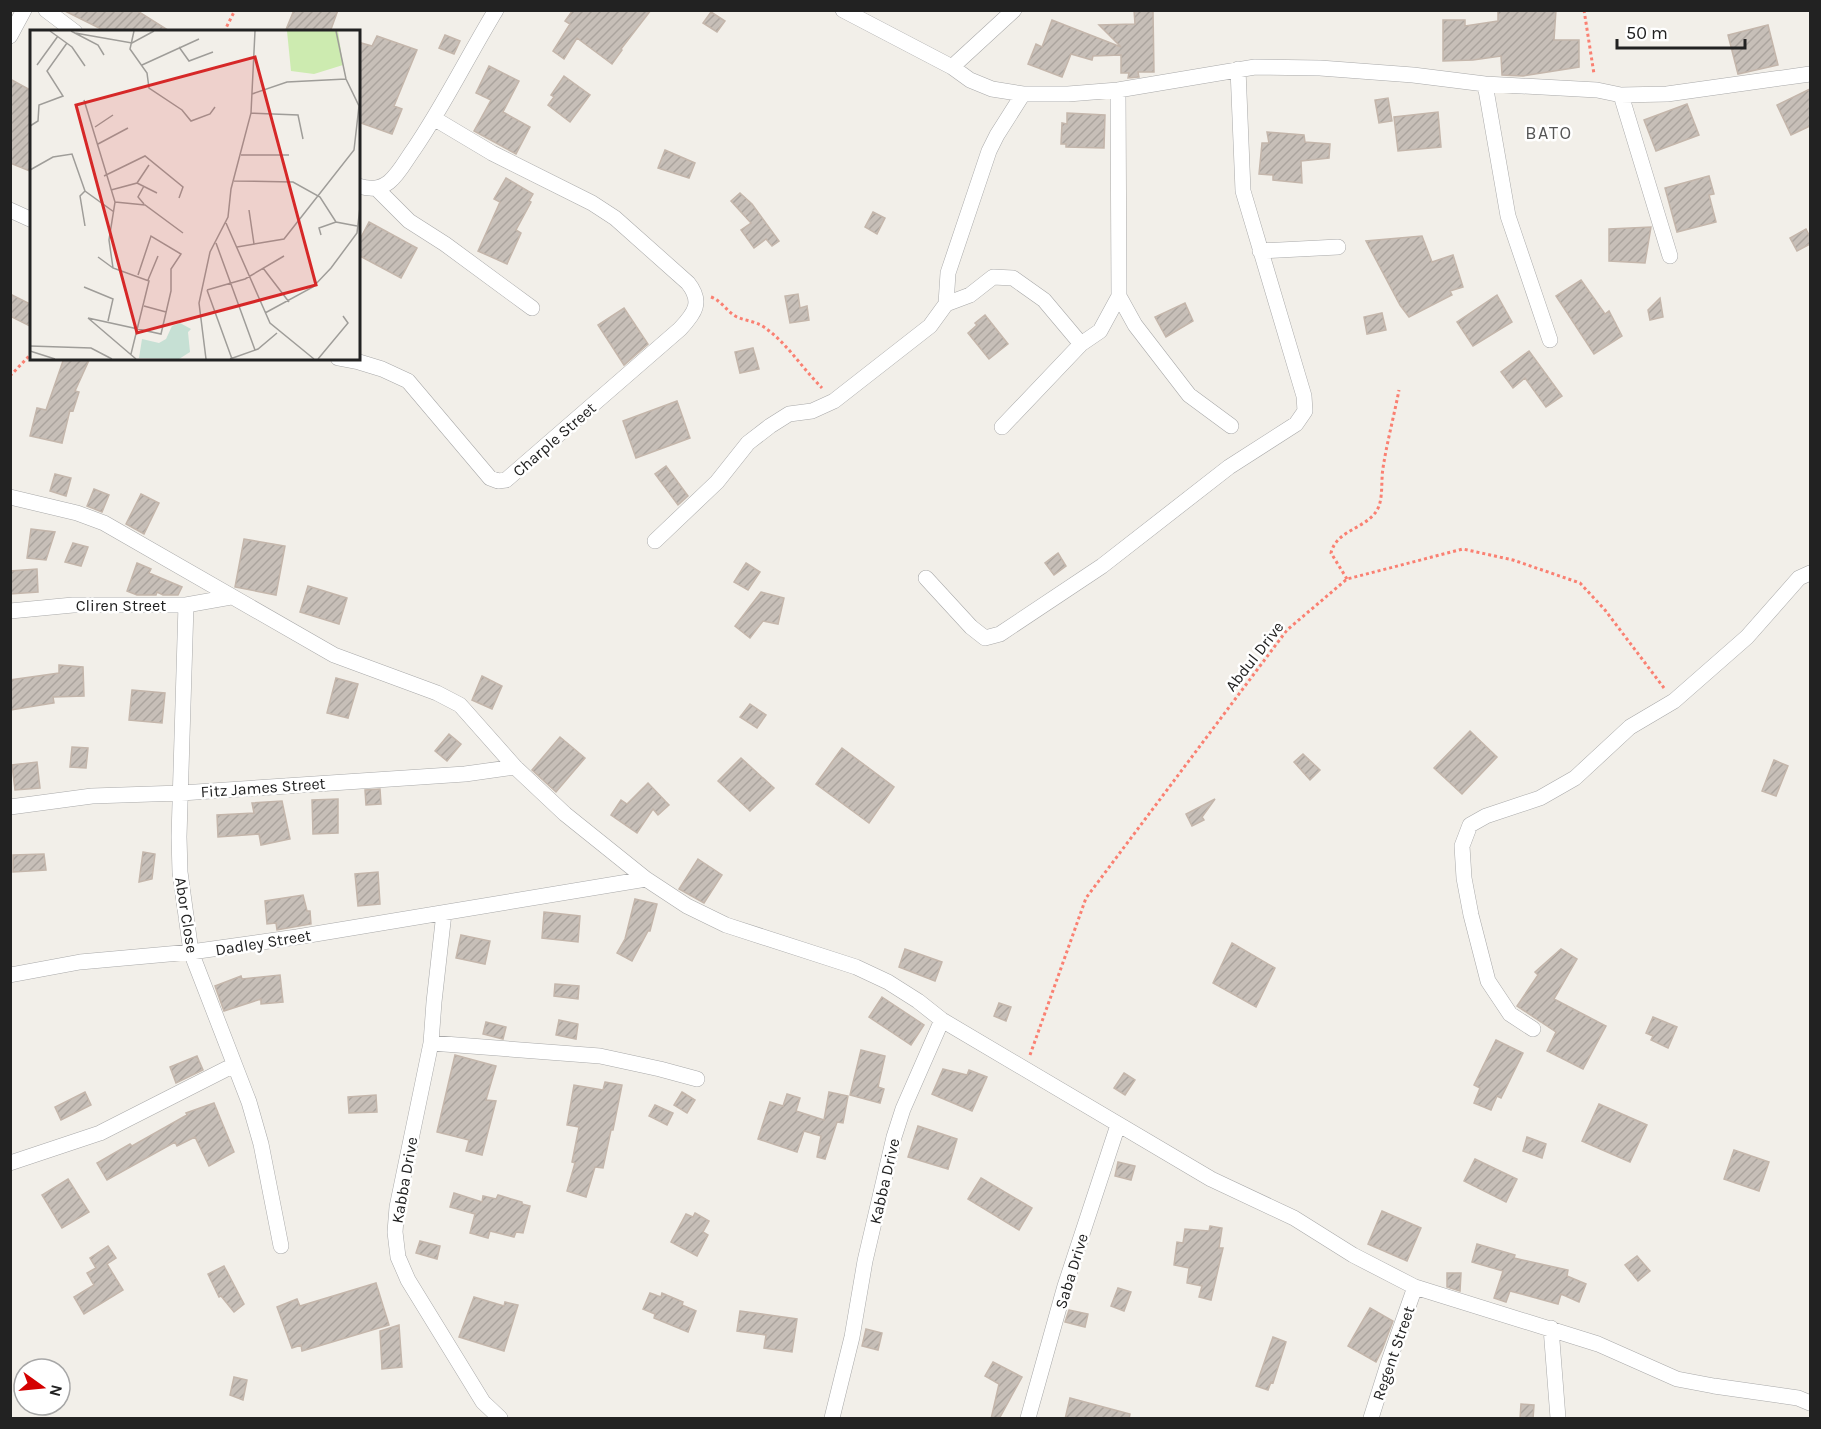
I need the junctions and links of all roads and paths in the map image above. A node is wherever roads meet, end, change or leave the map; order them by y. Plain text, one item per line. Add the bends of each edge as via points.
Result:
1 (24, 10) edge
2 (46, 10) edge
3 (235, 10) edge
4 (496, 10) edge
5 (843, 10) edge
6 (1014, 10) edge
7 (1584, 10) edge
8 (72, 30) edge
9 (225, 30) edge
10 (10, 36) edge
11 (952, 67) junction
12 (1238, 69) junction
13 (1810, 74) edge
14 (1485, 84) junction
15 (1118, 90) junction
16 (1597, 90) junction
17 (1023, 94) junction
18 (1621, 95) junction
19 (435, 119) junction
20 (360, 186) edge
21 (377, 189) junction
22 (10, 210) edge
23 (30, 219) edge
24 (1338, 247) dead end
25 (1260, 251) junction
26 (1670, 256) dead end
27 (695, 292) junction
28 (1119, 296) junction
29 (946, 304) junction
30 (532, 308) dead end
31 (1550, 340) dead end
32 (1081, 344) junction
33 (30, 355) edge
34 (346, 360) edge
35 (10, 376) edge
36 (1399, 390) dead end
37 (834, 401) junction
38 (1231, 426) dead end
39 (1002, 427) dead end
40 (10, 497) edge
41 (655, 541) dead end
42 (1810, 573) edge
43 (926, 578) dead end
44 (1347, 579) junction
45 (231, 597) junction
46 (186, 605) junction
47 (10, 611) edge
48 (1674, 701) junction
49 (515, 767) junction
50 (181, 793) junction
51 (10, 807) edge
52 (646, 879) junction
53 (444, 914) junction
54 (191, 952) junction
55 (10, 975) edge
56 (942, 1020) junction
57 (1533, 1029) dead end
58 (431, 1043) junction
59 (234, 1065) junction
60 (1026, 1069) junction
61 (697, 1079) dead end
62 (1118, 1125) junction
63 (10, 1163) edge
64 (281, 1246) dead end
65 (1415, 1287) junction
66 (1551, 1329) junction
67 (1810, 1402) edge
68 (500, 1419) edge
69 (832, 1419) edge
70 (1028, 1419) edge
71 (1371, 1419) edge
72 (1558, 1419) edge

1 - 10 street
2 - 8 street
3 - 9 path
4 - 19 street
5 - 11 street
6 - 11 street
7 - 16 path
11 - 17 street via 992,89
12 - 14 street via 1320,68
12 - 15 street
12 - 25 street via 1243,191
13 - 18 street via 1667,94
14 - 16 street
14 - 31 street via 1508,216
15 - 17 street
15 - 28 street
16 - 18 street
17 - 29 street via 986,161 948,273
18 - 26 street
19 - 21 street via 397,174
19 - 27 street via 615,218
20 - 21 street
21 - 30 street via 409,221
22 - 23 street
24 - 25 street
25 - 43 street via 1304,396 1305,411 1296,424 1229,467 1102,566 1000,634 985,638 970,627
27 - 34 street, Charple Street via 697,303 692,317 680,329 506,480 490,478 408,381
27 - 37 path via 718,299 737,317 764,327
28 - 32 street via 1100,332
28 - 38 street via 1135,325 1189,395
29 - 32 street via 970,295 993,277 1012,278 1044,300
29 - 37 street via 930,326
32 - 39 street
33 - 35 path
36 - 44 path via 1380,504 1373,517 1333,544 1331,553
37 - 41 street via 812,411 789,414 748,443 717,482
40 - 45 street via 104,523
42 - 48 street via 1799,578 1748,637
44 - 48 path, Abdul Drive via 1463,549 1513,560 1580,584 1605,610
44 - 60 path, Abdul Drive via 1287,630 1086,898
45 - 46 street, Cliren Street
45 - 49 street via 334,655 460,705
46 - 47 street, Cliren Street via 73,605
46 - 50 street, Abor Close
48 - 57 street via 1630,727 1559,788 1470,825 1462,846 1464,878 1488,981 1510,1014
49 - 50 street, Fitz James Street via 465,774
49 - 52 street via 565,814
50 - 51 street, Fitz James Street via 92,796
50 - 54 street, Abor Close via 180,872
52 - 53 street, Dadley Street
52 - 56 street via 726,925 856,967 888,982
53 - 54 street, Dadley Street
53 - 58 street, Kabba Drive
54 - 55 street, Dadley Street via 80,962
54 - 59 street, Abor Close
56 - 60 street
56 - 69 street, Kabba Drive via 894,1137
58 - 61 street via 600,1056
58 - 68 street, Kabba Drive via 397,1207 398,1257 432,1322 483,1402
59 - 63 street via 100,1133
59 - 64 street, Abor Close via 261,1144
60 - 62 street
62 - 65 street
62 - 70 street, Saba Drive via 1065,1286
65 - 66 street
65 - 71 street, Regent Street
66 - 67 street via 1598,1344 1677,1379
66 - 72 street

